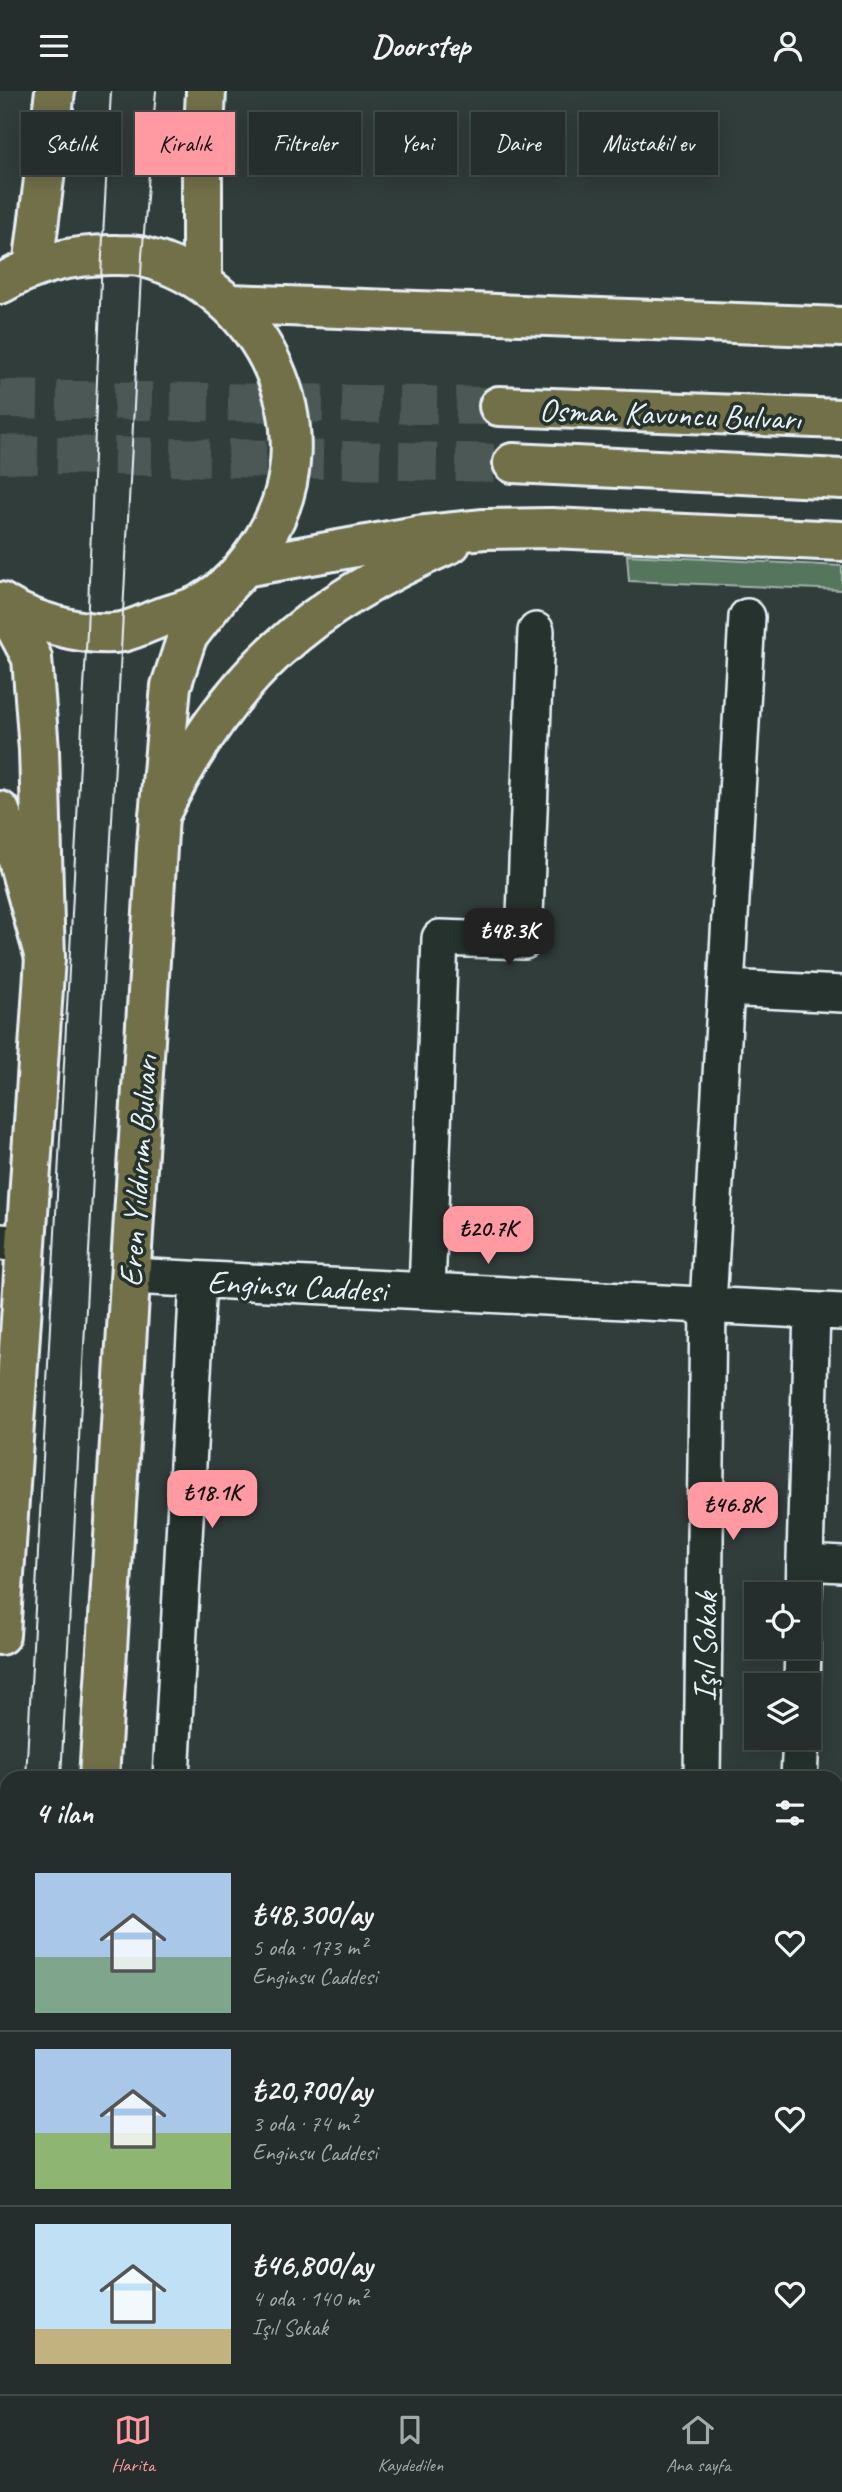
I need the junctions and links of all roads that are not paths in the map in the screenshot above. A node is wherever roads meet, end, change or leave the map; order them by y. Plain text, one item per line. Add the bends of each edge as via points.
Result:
1 (55, 91) edge
2 (206, 91) edge
3 (9, 279) edge
4 (216, 293) junction
5 (842, 327) edge
6 (499, 406) tunnel mouth
7 (842, 419) edge
8 (513, 463) tunnel mouth
9 (842, 479) edge
10 (484, 529) junction
11 (842, 541) edge
12 (237, 574) junction
13 (1, 603) edge
14 (747, 617) dead end
15 (536, 631) dead end
16 (0, 810) edge
17 (159, 816) junction
18 (45, 958) junction
19 (726, 988) junction
20 (842, 994) edge
21 (13, 1243) edge
22 (130, 1276) junction
23 (198, 1280) junction
24 (427, 1291) junction
25 (708, 1305) junction
26 (827, 1312) edge
27 (842, 1565) edge
28 (805, 1578) edge
29 (0, 1635) edge
30 (800, 1750) edge
31 (99, 1771) edge
32 (171, 1771) edge
33 (702, 1771) edge
34 (799, 1771) edge

1 - 3 main road
2 - 4 main road via 202,169
3 - 4 main road via 58,260 142,256 176,269
4 - 5 main road
4 - 12 main road, Eren Yıldırım Bulvarı via 253,330 271,359 291,426 284,495 272,527
6 - 7 main road, Osman Kavuncu Bulvarı
8 - 9 main road, Osman Kavuncu Bulvarı
10 - 11 main road
10 - 12 main road via 417,536
10 - 17 main road via 361,588 286,640 223,708 179,775
12 - 13 main road via 202,603 121,632 87,631 34,620
12 - 17 main road, Eren Yıldırım Bulvarı via 187,637 175,674
13 - 18 main road via 32,658
14 - 19 street, Işıl Sokak
15 - 24 street via 524,941 440,938
16 - 18 main road
17 - 22 main road, Eren Yıldırım Bulvarı
18 - 21 main road
19 - 20 street
19 - 25 street, Işıl Sokak
21 - 29 main road
22 - 23 street, Enginsu Caddesi
22 - 31 main road, Eren Yıldırım Bulvarı
23 - 24 street, Enginsu Caddesi
23 - 32 street
24 - 25 street, Enginsu Caddesi
25 - 26 street, Enginsu Caddesi
25 - 33 street, Işıl Sokak
26 - 28 street
27 - 28 street
30 - 34 street

